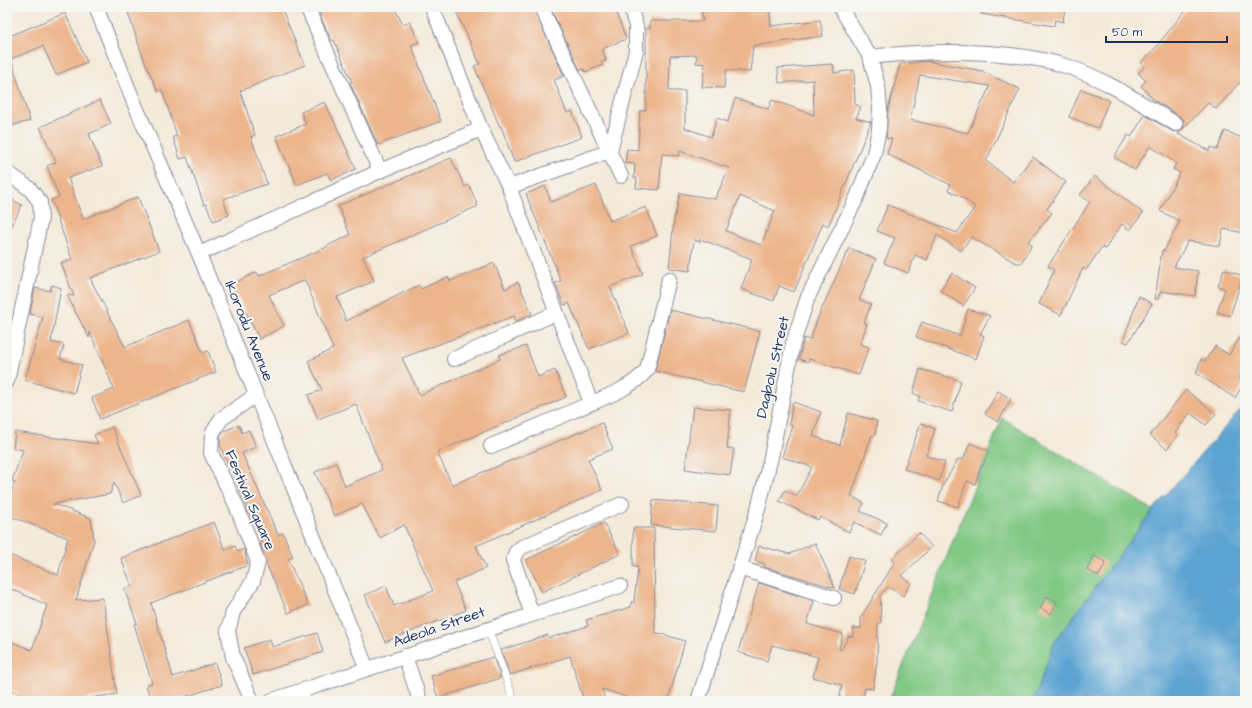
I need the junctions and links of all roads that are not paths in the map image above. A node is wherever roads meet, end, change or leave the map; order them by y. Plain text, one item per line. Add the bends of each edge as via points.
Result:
1 (96, 7) edge
2 (307, 7) edge
3 (432, 7) edge
4 (541, 7) edge
5 (630, 7) edge
6 (840, 7) edge
7 (870, 57) junction
8 (1176, 124) dead end
9 (481, 129) junction
10 (610, 150) junction
11 (380, 171) junction
12 (7, 172) edge
13 (621, 176) dead end
14 (509, 187) junction
15 (199, 254) junction
16 (669, 279) dead end
17 (556, 313) junction
18 (454, 359) dead end
19 (8, 377) edge
20 (256, 395) junction
21 (591, 403) junction
22 (491, 446) dead end
23 (622, 504) dead end
24 (739, 568) junction
25 (620, 586) dead end
26 (834, 598) dead end
27 (532, 614) junction
28 (488, 628) junction
29 (405, 656) junction
30 (367, 669) junction
31 (306, 695) edge
32 (252, 701) edge
33 (270, 701) edge
34 (420, 701) edge
35 (514, 701) edge
36 (698, 701) edge

1 - 15 street, Ikorodu Avenue
2 - 11 street
3 - 9 street
4 - 10 street
5 - 10 street via 636,26 636,51
6 - 7 street, Dagbolu Street
7 - 8 street via 936,51 1035,59 1069,67 1097,79
7 - 24 street, Dagbolu Street via 878,86 880,109 874,154 857,197 808,297 793,343 771,457
9 - 11 street
9 - 14 street
10 - 13 street
10 - 14 street
11 - 15 street
12 - 19 street via 30,189 40,202 41,218
14 - 17 street
15 - 20 street, Ikorodu Avenue
16 - 21 street via 647,370 635,382
17 - 18 street
17 - 21 street
20 - 30 street, Ikorodu Avenue
20 - 32 street, Festival Square via 220,419 212,434 211,453 236,505 258,562 253,581 233,612 228,631 233,658
21 - 22 street
23 - 27 street via 522,547 516,552 513,560
24 - 26 street
24 - 36 street, Dagbolu Street
25 - 27 street, Adeola Street
27 - 28 street, Adeola Street
28 - 29 street, Adeola Street
28 - 35 lane
29 - 30 street, Adeola Street
29 - 34 street
30 - 31 street, Adeola Street
31 - 33 street, Adeola Street

